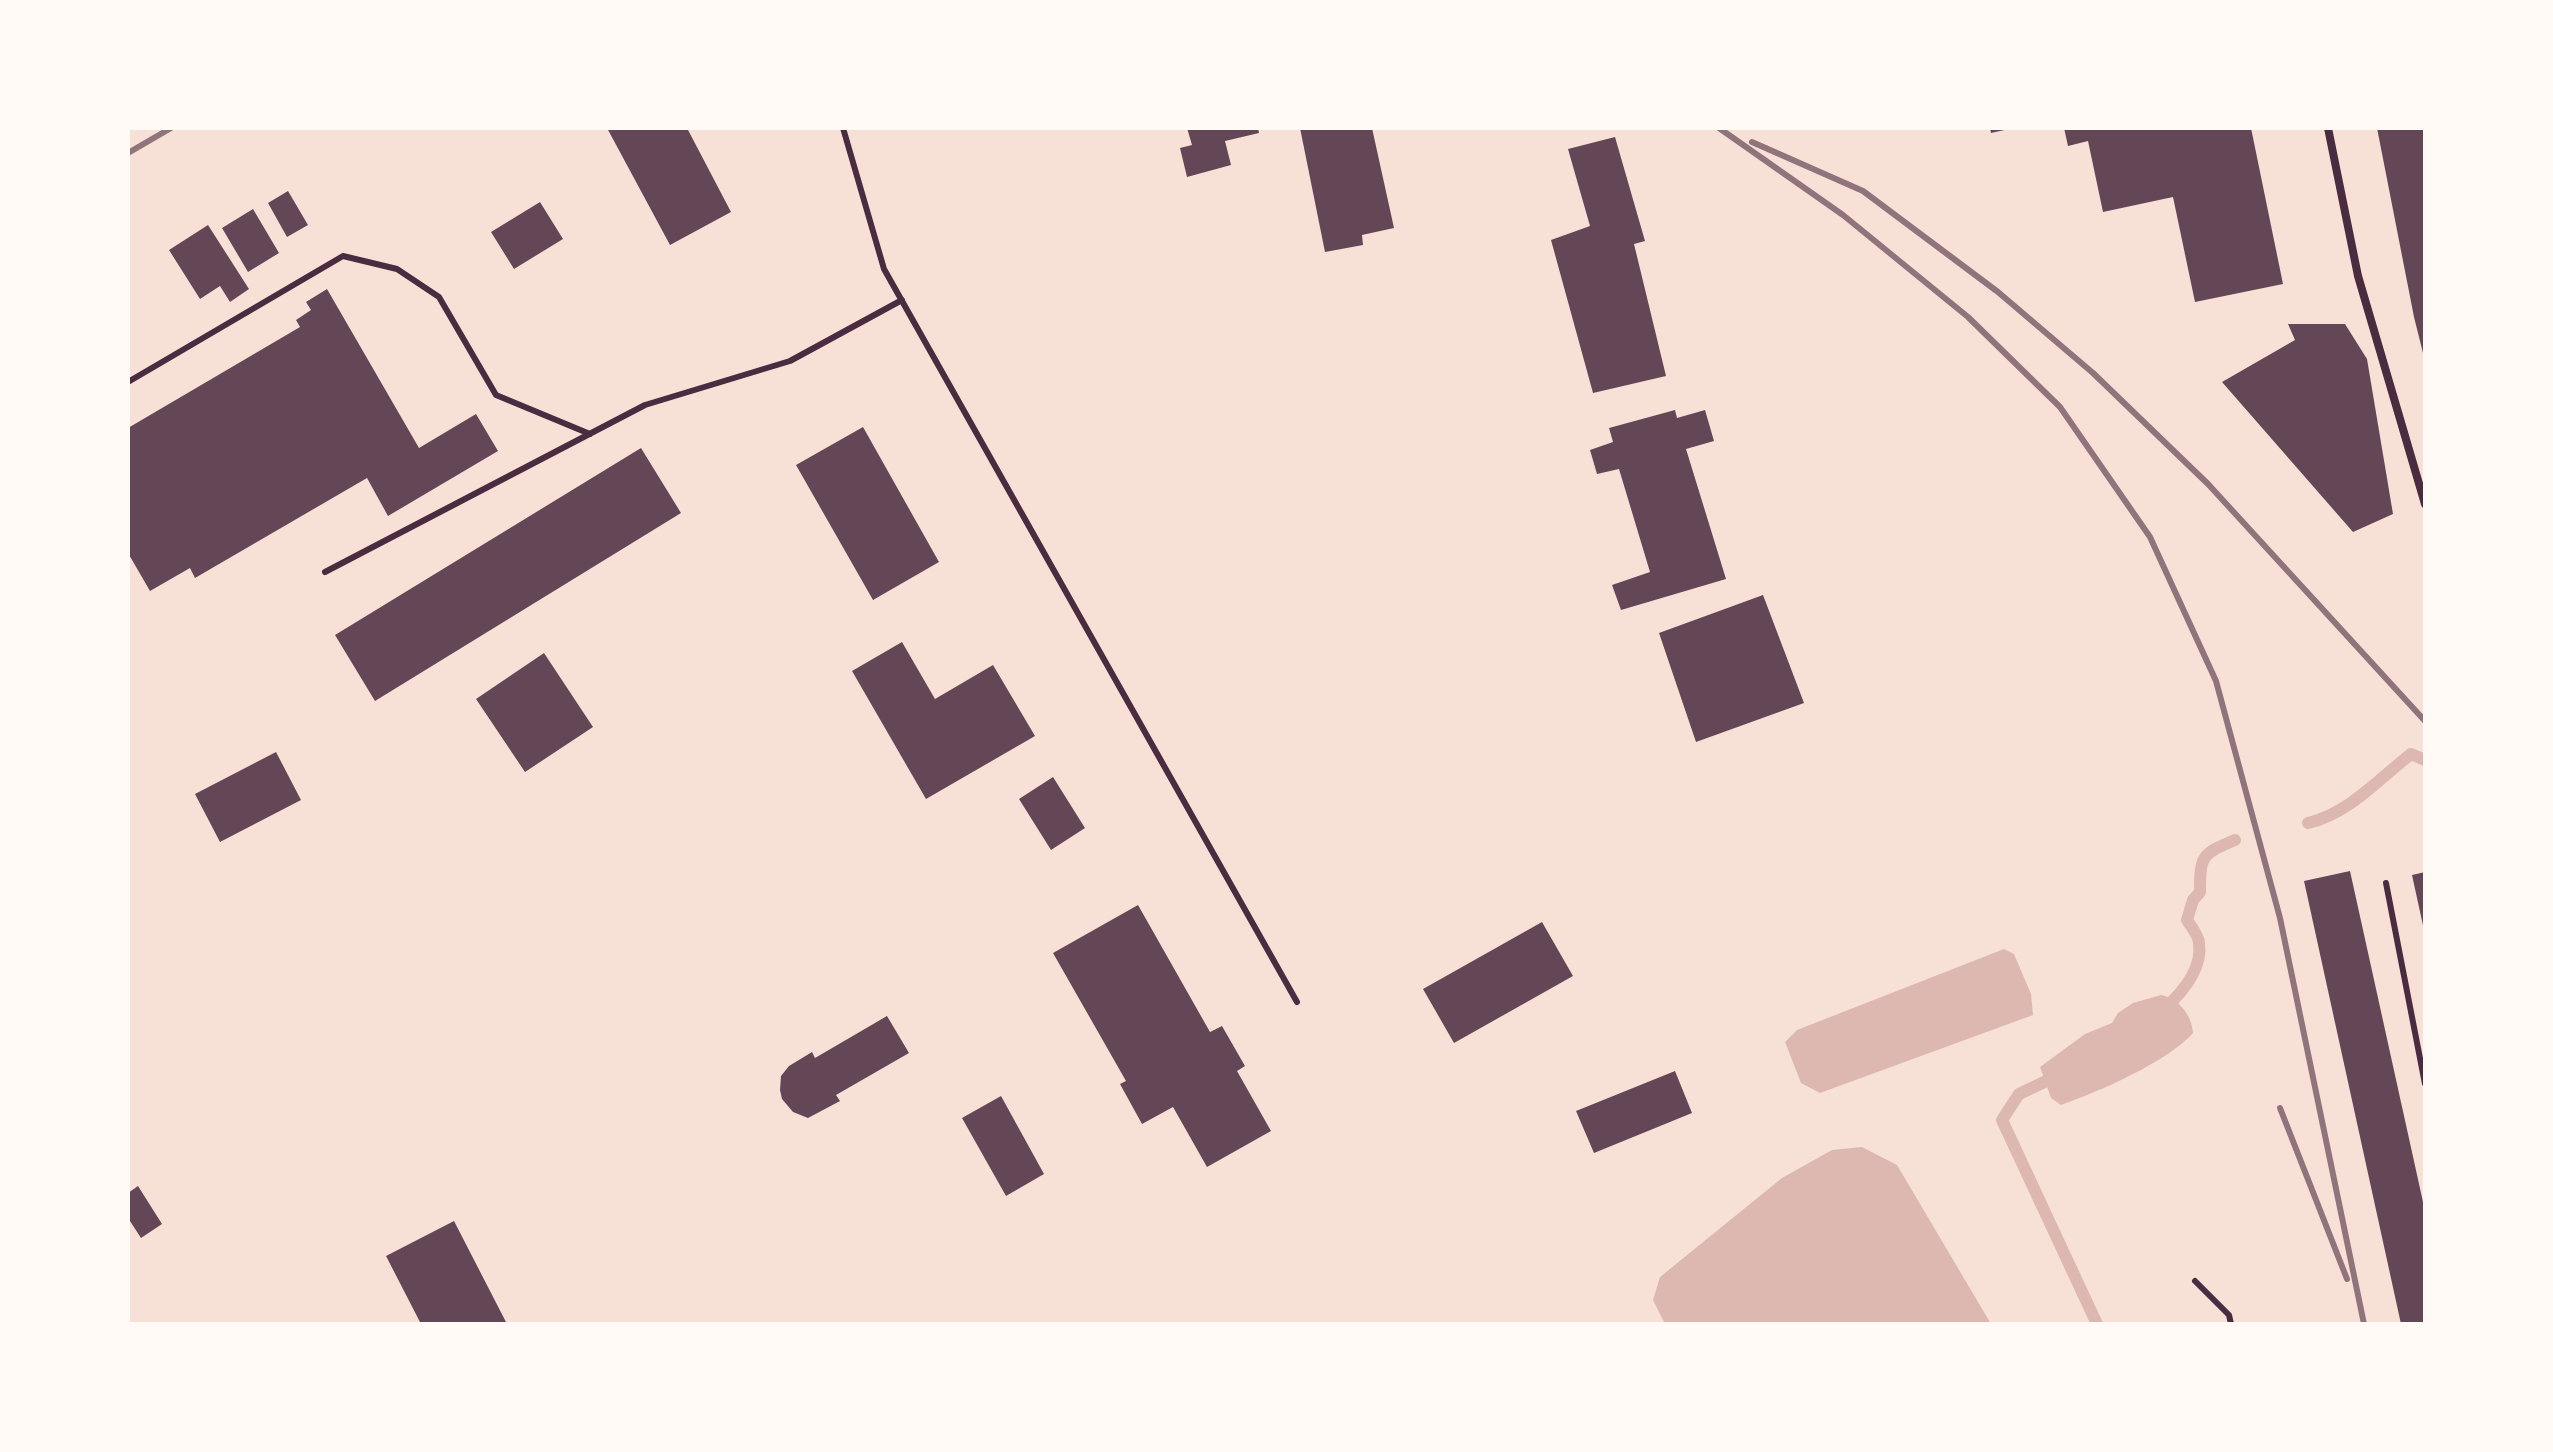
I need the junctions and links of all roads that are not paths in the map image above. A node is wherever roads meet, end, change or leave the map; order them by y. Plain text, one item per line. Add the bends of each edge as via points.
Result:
1 (843, 128) edge
2 (2328, 128) edge
3 (902, 300) junction
4 (128, 382) edge
5 (590, 434) junction
6 (2425, 504) edge
7 (325, 572) dead end
8 (2386, 883) dead end
9 (1297, 1002) dead end
10 (2425, 1084) edge
11 (2195, 1281) dead end
12 (2231, 1324) edge

1 - 3 lane via 884,269
2 - 6 street via 2358,276
3 - 5 lane via 790,361 645,405
3 - 9 lane
4 - 5 lane via 343,256 397,269 439,297 496,395
5 - 7 lane
8 - 10 lane
11 - 12 lane via 2229,1315

